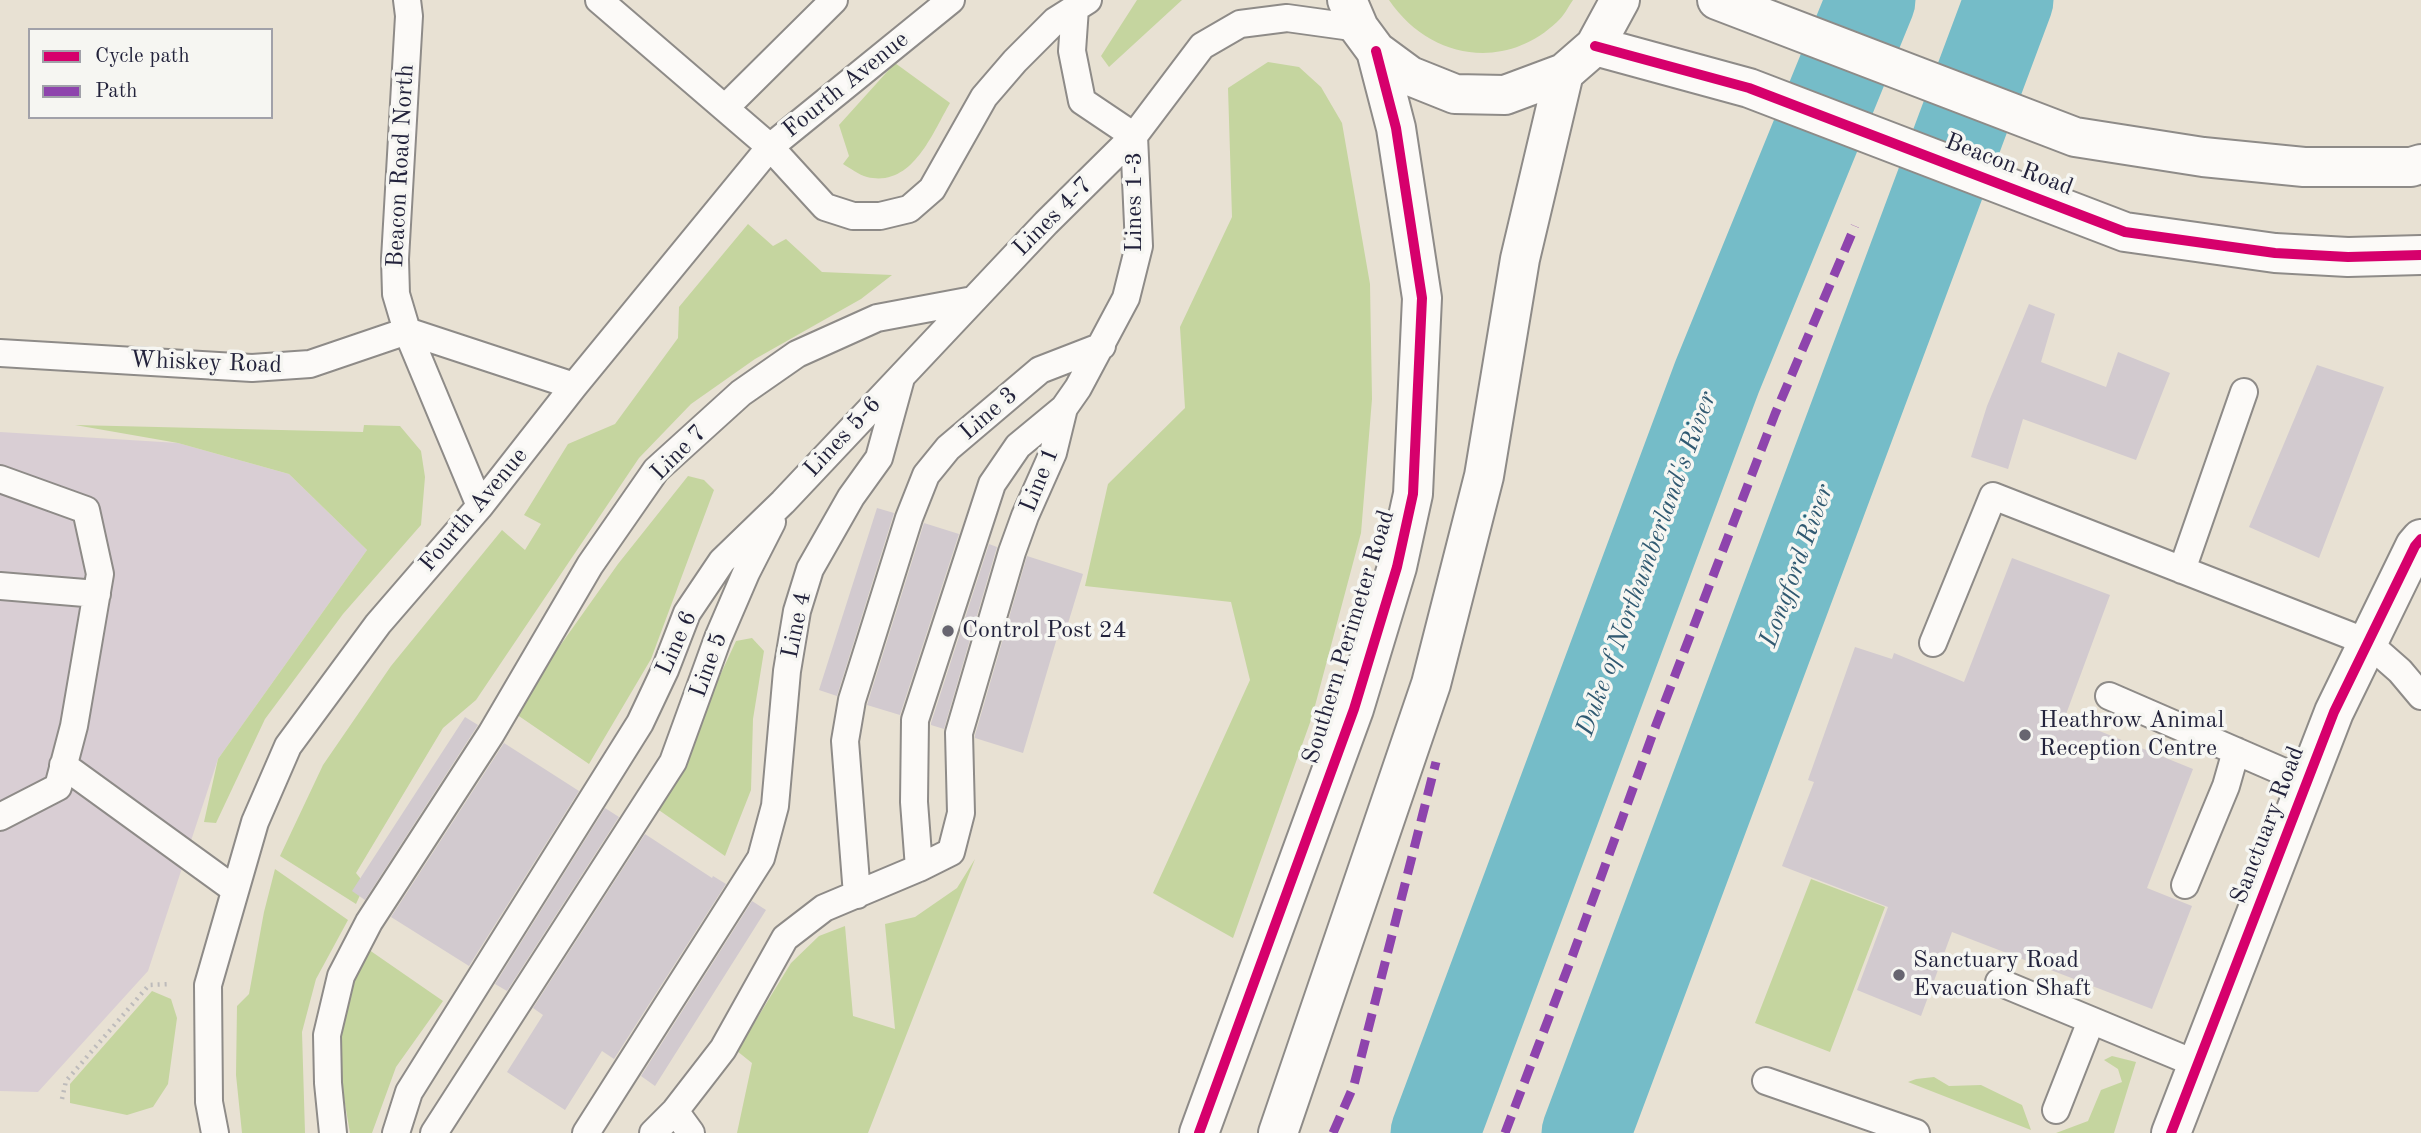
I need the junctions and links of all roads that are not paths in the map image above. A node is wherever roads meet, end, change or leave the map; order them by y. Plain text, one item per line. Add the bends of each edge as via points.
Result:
1 (407, 0) edge
2 (599, 0) edge
3 (834, 0) edge
4 (951, 0) edge
5 (1620, 0) edge
6 (1717, 0) edge
7 (1081, 4) edge
8 (1361, 26) edge
9 (1595, 46) junction
10 (1564, 73) junction
11 (724, 108) junction
12 (1134, 136) junction
13 (770, 147) junction
14 (2421, 164) edge
15 (2421, 254) edge
16 (973, 300) junction
17 (407, 331) junction
18 (1102, 346) junction
19 (0, 353) edge
20 (903, 372) junction
21 (574, 386) junction
22 (2244, 392) dead end
23 (1064, 408) junction
24 (0, 479) edge
25 (783, 502) junction
26 (480, 506) junction
27 (2421, 540) edge
28 (2182, 570) junction
29 (0, 586) edge
30 (97, 594) junction
31 (2367, 642) junction
32 (1933, 643) dead end
33 (2109, 696) dead end
34 (2421, 696) edge
35 (2236, 751) junction
36 (63, 765) junction
37 (2307, 782) junction
38 (0, 817) edge
39 (919, 868) junction
40 (2185, 885) dead end
41 (234, 889) junction
42 (857, 895) junction
43 (1999, 982) dead end
44 (2091, 1021) junction
45 (2199, 1065) junction
46 (1766, 1081) dead end
47 (2056, 1110) dead end
48 (675, 1111) junction
49 (215, 1133) edge
50 (333, 1133) edge
51 (396, 1133) edge
52 (434, 1133) edge
53 (586, 1133) edge
54 (653, 1133) edge
55 (691, 1133) edge
56 (1199, 1133) edge
57 (1278, 1133) edge
58 (1916, 1133) edge
59 (2171, 1133) edge

1 - 17 lane, Beacon Road North via 395,259 396,294
2 - 11 lane
3 - 11 lane
4 - 13 lane, Fourth Avenue
5 - 9 street
6 - 14 street, Beacon Road via 2075,137 2304,167
7 - 12 lane via 1072,51 1082,101
7 - 13 lane via 1055,21 984,97 932,189 909,209 853,216 825,207
8 - 10 street via 1410,76 1455,94 1505,95
8 - 12 lane, Lines 4-7 via 1287,18 1240,24 1202,46
8 - 56 street, Southern Perimeter Road via 1396,128 1422,298 1413,494 1397,567 1354,709
9 - 10 street
9 - 15 street, Beacon Road via 1749,88 2125,232 2275,253
10 - 57 street via 1520,259 1484,476 1432,684
11 - 13 lane
12 - 16 lane, Lines 4-7
12 - 18 lane, Lines 1-3 via 1139,246 1126,298
13 - 21 lane, Fourth Avenue
16 - 20 lane, Lines 4-7
16 - 50 lane, Line 7 via 877,318 797,354 741,393 656,470 590,565 491,734 369,922 341,976 327,1035
17 - 19 lane, Whiskey Road via 310,364 282,367
17 - 21 lane
17 - 26 lane, Beacon Road North
18 - 23 lane, Lines 1-3
18 - 42 lane, Line 3 via 1040,370 948,448 926,475 852,700 845,741
20 - 25 lane, Lines 5-6
20 - 53 lane, Line 4 via 879,458 810,569 797,611 775,806 761,858
21 - 26 lane, Fourth Avenue
22 - 28 lane
23 - 39 lane, Line 1 via 1053,453 1012,552 959,733 961,813 951,852
23 - 39 lane via 1018,446 992,484 915,720
24 - 30 lane via 86,510 100,574
25 - 51 lane, Line 6 via 722,561 687,613 640,723 409,1092
25 - 52 lane, Line 5 via 722,627 673,762
26 - 41 lane, Fourth Avenue via 378,624 288,746 255,822
27 - 31 street, Sanctuary Road
28 - 31 lane
28 - 32 lane via 1993,496
29 - 30 lane
30 - 36 lane
31 - 34 lane
31 - 37 street, Sanctuary Road via 2333,712
33 - 35 lane
35 - 37 lane
35 - 40 lane
36 - 38 lane via 58,787
36 - 41 lane
37 - 45 street, Sanctuary Road
39 - 42 lane, Line 1
41 - 49 lane, Fourth Avenue via 208,985 209,1102
42 - 48 lane, Line 1 via 824,908 785,938 723,1049
43 - 44 lane
44 - 45 lane
44 - 47 lane
45 - 59 street, Sanctuary Road
46 - 58 lane
48 - 54 lane, Line 1
48 - 55 lane

